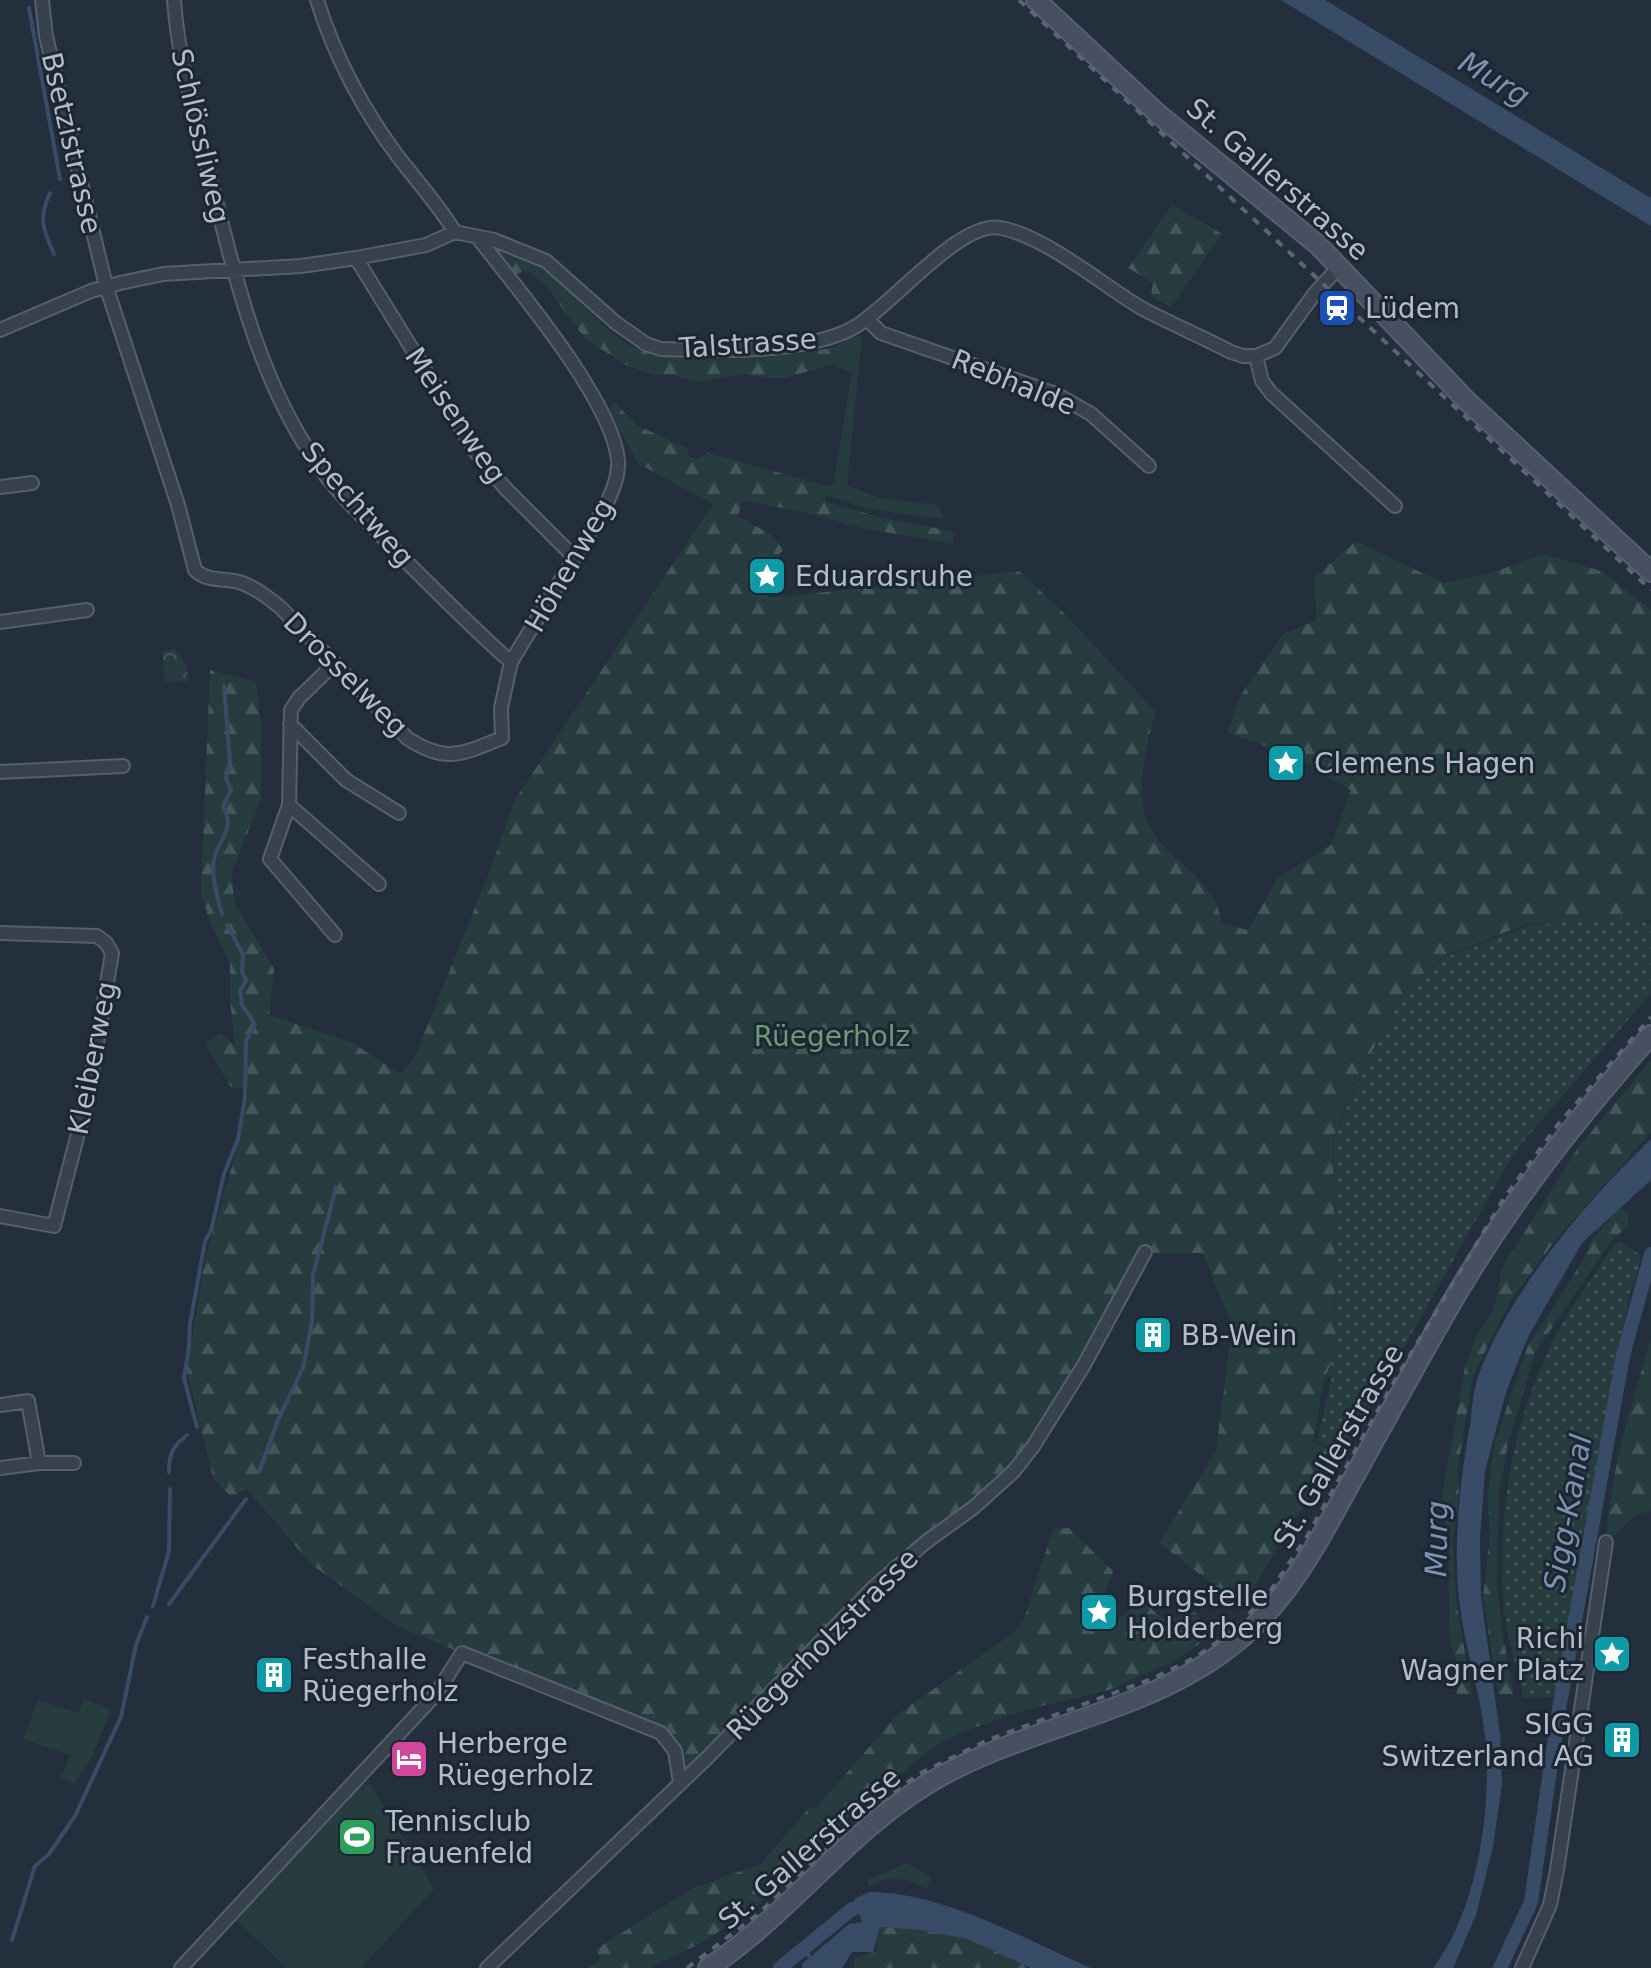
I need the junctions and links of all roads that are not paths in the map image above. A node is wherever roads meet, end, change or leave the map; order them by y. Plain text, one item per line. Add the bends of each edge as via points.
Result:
1 (42, 0) edge
2 (174, 0) edge
3 (317, 0) edge
4 (1036, 0) edge
5 (455, 232) junction
6 (478, 238) junction
7 (356, 258) junction
8 (1340, 266) junction
9 (234, 271) junction
10 (106, 286) junction
11 (867, 319) junction
12 (0, 330) edge
13 (1256, 356) junction
14 (1149, 466) dead end
15 (32, 483) dead end
16 (0, 487) edge
17 (1395, 506) dead end
18 (574, 557) junction
19 (195, 570) joint
20 (1651, 572) edge
21 (87, 610) dead end
22 (0, 622) edge
23 (511, 662) junction
24 (335, 663) junction
25 (290, 724) junction
26 (502, 738) joint
27 (123, 766) dead end
28 (0, 772) edge
29 (289, 805) junction
30 (399, 813) dead end
31 (379, 884) dead end
32 (0, 933) edge
33 (335, 935) dead end
34 (1651, 1035) edge
35 (0, 1216) edge
36 (1145, 1252) dead end
37 (0, 1405) edge
38 (39, 1463) junction
39 (74, 1463) dead end
40 (0, 1468) edge
41 (1606, 1542) dead end
42 (680, 1783) junction
43 (181, 1968) edge
44 (487, 1968) edge
45 (708, 1968) edge
46 (1522, 1968) edge

1 - 10 street, Bsetzistrasse
2 - 9 street, Schlössliweg via 181,60
3 - 5 street via 333,46 363,102
4 - 8 main road, St. Gallerstrasse via 1157,113
5 - 6 street, Talstrasse
5 - 7 street via 426,245
6 - 11 street, Talstrasse via 546,261 616,323 661,349 795,346 836,336
6 - 18 street, Höhenweg via 575,369 615,443 615,484
7 - 9 street
7 - 18 street, Meisenweg via 475,451
8 - 13 street via 1275,348
8 - 20 main road, St. Gallerstrasse via 1467,401
9 - 10 street via 163,274
9 - 23 street, Spechtweg via 272,385 318,466
10 - 12 street
10 - 19 street, Bsetzistrasse
11 - 13 street, Talstrasse via 937,257 970,234 998,227 1080,266 1145,309 1231,352
11 - 14 street, Rebhalde via 881,333 1040,386 1075,404
13 - 17 street via 1271,393
15 - 16 street
18 - 23 street, Höhenweg
19 - 24 street, Drosselweg via 259,591
21 - 22 street
23 - 26 street, Höhenweg via 503,688
24 - 25 street via 299,698
24 - 26 street, Drosselweg via 424,749 461,754
25 - 29 street
25 - 30 street via 346,780
27 - 28 street
29 - 31 street
29 - 33 street via 270,859
32 - 35 street, Kleiberweg via 97,936 112,953 89,1091 54,1226
34 - 45 main road, St. Gallerstrasse via 1572,1126 1506,1216 1312,1552 1263,1618 1237,1643 1181,1678 974,1759 920,1788
36 - 42 street, Rüegerholzstrasse via 1084,1365 1013,1472 874,1587
37 - 38 street via 28,1401
38 - 39 street
38 - 40 street
41 - 46 street via 1550,1905
42 - 43 street via 675,1751 661,1733 462,1653 436,1694
42 - 44 street, Rüegerholzstrasse

